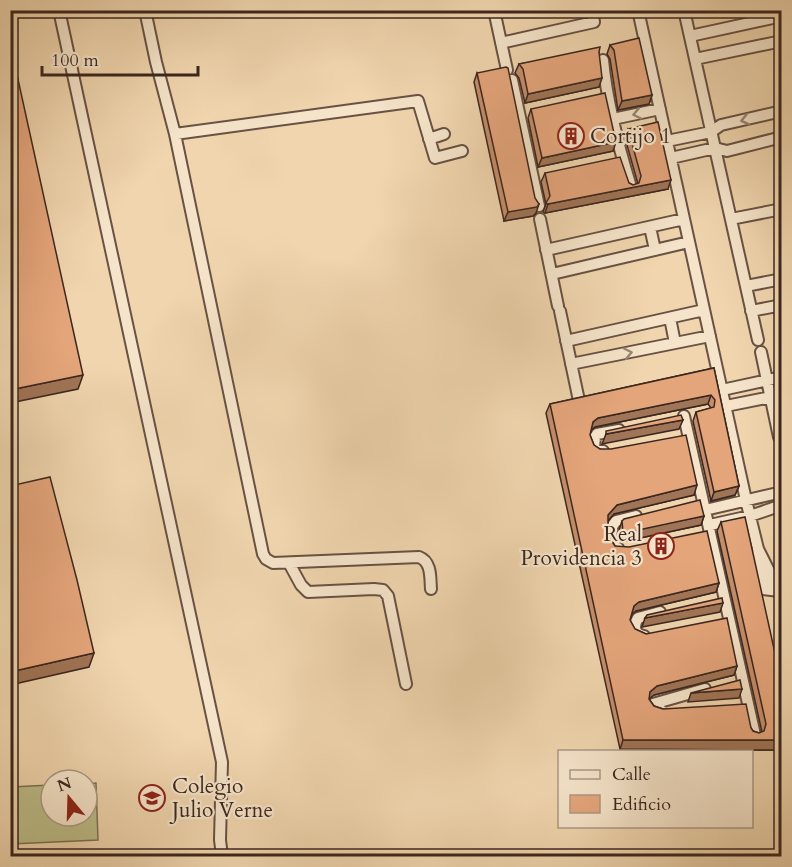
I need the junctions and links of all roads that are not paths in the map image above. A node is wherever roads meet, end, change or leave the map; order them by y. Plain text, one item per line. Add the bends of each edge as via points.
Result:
1 (59, 10) edge
2 (145, 10) edge
3 (494, 10) edge
4 (592, 10) edge
5 (638, 10) edge
6 (684, 10) edge
7 (782, 16) edge
8 (690, 36) junction
9 (782, 41) edge
10 (501, 43) junction
11 (695, 59) junction
12 (603, 60) dead end
13 (660, 109) junction
14 (782, 111) edge
15 (613, 119) junction
16 (663, 122) junction
17 (651, 125) edge
18 (628, 129) edge
19 (616, 132) junction
20 (711, 132) junction
21 (175, 134) junction
22 (444, 134) dead end
23 (782, 137) edge
24 (429, 139) junction
25 (667, 141) junction
26 (715, 148) junction
27 (462, 151) dead end
28 (671, 158) junction
29 (631, 187) edge
30 (539, 206) edge
31 (782, 209) edge
32 (540, 219) dead end
33 (684, 219) junction
34 (731, 219) junction
35 (650, 227) junction
36 (689, 242) junction
37 (546, 250) junction
38 (655, 250) junction
39 (552, 274) junction
40 (782, 279) edge
41 (746, 286) junction
42 (782, 305) edge
43 (704, 310) junction
44 (751, 311) junction
45 (670, 318) junction
46 (710, 336) junction
47 (758, 340) dead end
48 (566, 341) junction
49 (675, 343) junction
50 (761, 352) dead end
51 (571, 364) junction
52 (782, 376) edge
53 (767, 380) junction
54 (722, 390) junction
55 (578, 396) edge
56 (776, 399) edge
57 (726, 406) junction
58 (673, 418) edge
59 (627, 428) edge
60 (688, 435) junction
61 (677, 437) edge
62 (779, 437) dead end
63 (618, 449) edge
64 (782, 492) edge
65 (746, 500) junction
66 (700, 504) junction
67 (782, 505) edge
68 (649, 513) edge
69 (750, 516) junction
70 (706, 530) junction
71 (626, 549) edge
72 (290, 563) junction
73 (431, 590) dead end
74 (780, 591) edge
75 (673, 610) edge
76 (729, 618) junction
77 (718, 620) edge
78 (660, 633) edge
79 (743, 680) junction
80 (731, 683) edge
81 (406, 684) dead end
82 (720, 686) edge
83 (673, 710) edge
84 (755, 735) edge
85 (222, 856) edge

1 - 85 street via 222,762
2 - 21 street
3 - 10 street
4 - 10 street via 594,22
5 - 13 street
6 - 8 street
7 - 8 street
8 - 11 street
9 - 11 street
10 - 30 street via 509,75 525,111 538,175
11 - 20 street
12 - 15 street via 601,95
13 -> 15 street
13 - 16 street
14 -> 20 street via 721,125
15 - 19 street
16 - 17 street
16 - 25 street
18 - 19 street
19 - 29 street via 616,159
20 - 25 street
20 - 26 street
21 - 24 street via 418,101
21 - 72 street via 263,554 273,564
22 - 24 street
23 - 26 street via 727,150
24 - 27 street via 435,158
25 - 28 street
26 - 28 street
26 - 34 street
28 - 33 street
31 - 34 street
32 - 37 street
33 - 35 street
33 - 36 street
34 - 41 street
35 - 37 street
35 - 38 street
36 - 38 street
36 - 43 street
37 - 39 street
38 - 39 street
39 - 48 street
40 - 41 street
41 - 44 street
42 - 44 street
43 - 45 street
43 - 46 street
44 - 47 street
45 - 48 street
45 - 49 street
46 - 49 street
46 - 54 street
48 - 51 street
51 -> 49 street
50 - 53 street
51 - 55 street
52 - 53 street
53 - 54 street
53 - 56 street
54 - 57 street
56 - 57 street
56 - 62 street
57 - 65 street
58 - 60 street via 689,414
59 - 63 street via 595,437 597,451
60 - 61 street
60 - 66 street
64 - 65 street
65 - 66 street
65 - 69 street
66 - 70 street
67 - 69 street
68 - 71 street via 616,521 611,528 615,548
69 - 70 street
69 - 74 street via 772,585
70 - 76 street via 719,599
72 - 73 street via 419,557 428,564
72 - 81 street via 308,592 383,590 388,596
75 - 78 street via 635,622 639,635
76 - 77 street
76 - 79 street
79 - 80 street
79 - 84 street via 743,705
82 - 83 street via 653,704 657,711

